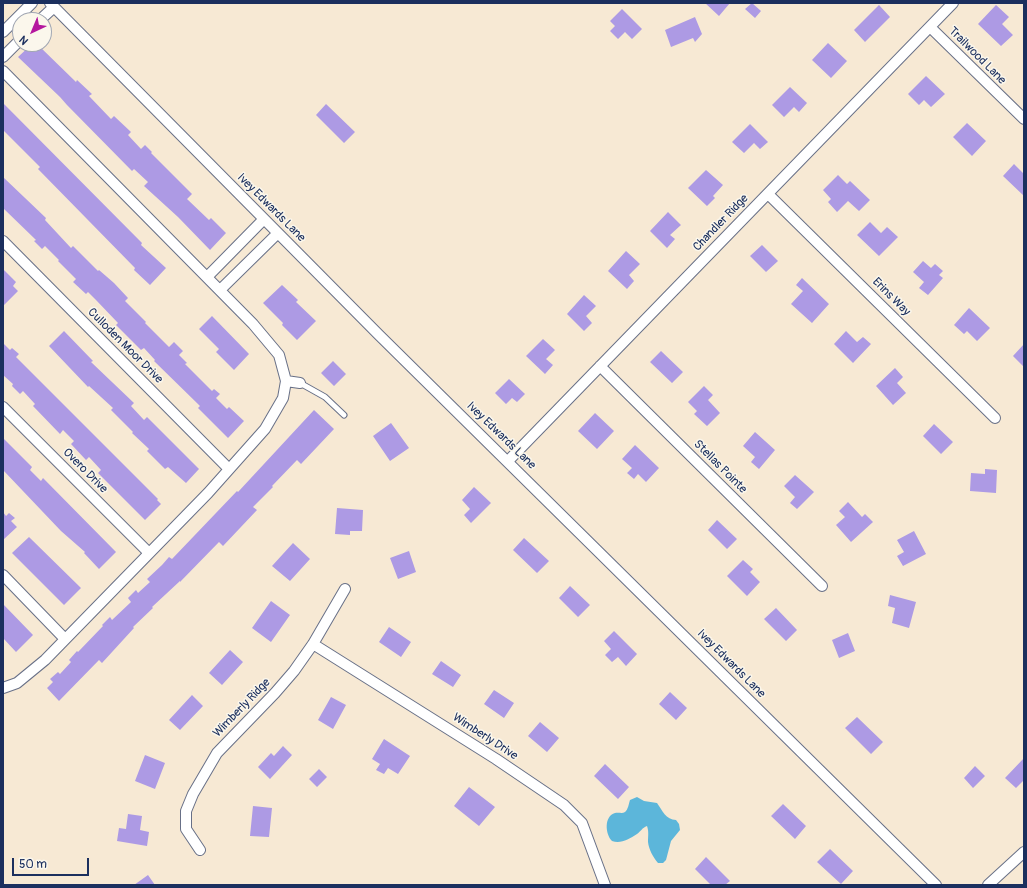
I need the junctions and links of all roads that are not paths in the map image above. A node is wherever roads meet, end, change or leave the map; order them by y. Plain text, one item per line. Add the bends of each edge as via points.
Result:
1 (32, 3) edge
2 (953, 3) edge
3 (52, 5) edge
4 (930, 27) junction
5 (3, 32) edge
6 (12, 48) edge
7 (3, 57) edge
8 (3, 71) edge
9 (1024, 119) edge
10 (768, 194) junction
11 (264, 219) junction
12 (278, 233) junction
13 (3, 241) edge
14 (207, 277) junction
15 (220, 290) junction
16 (600, 366) junction
17 (286, 381) junction
18 (300, 383) joint
19 (3, 408) edge
20 (344, 415) dead end
21 (995, 418) dead end
22 (508, 461) junction
23 (229, 469) junction
24 (149, 553) junction
25 (3, 575) edge
26 (822, 586) dead end
27 (345, 590) dead end
28 (65, 639) junction
29 (313, 644) junction
30 (3, 688) edge
31 (200, 850) dead end
32 (1024, 852) edge
33 (605, 885) edge
34 (936, 885) edge
35 (988, 885) edge

1 - 5 street
2 - 4 street, Chandler Ridge
3 - 11 street, Ivey Edwards Lane
4 - 9 street, Trailwood Lane
4 - 10 street, Chandler Ridge
6 - 7 street
8 - 14 street
10 - 16 street, Chandler Ridge
10 - 21 street, Erins Way
11 - 12 street, Ivey Edwards Lane
11 - 14 street
12 - 15 street
12 - 22 street, Ivey Edwards Lane
13 - 23 street, Culloden Moor Drive
14 - 15 street
15 - 17 street via 254,324 279,355
16 - 22 street, Chandler Ridge
16 - 26 street, Stellas Pointe
17 - 18 street
17 - 23 street via 283,398 265,428
18 - 20 lane via 325,397
19 - 24 street, Overo Drive
22 - 34 street, Ivey Edwards Lane
23 - 24 street
24 - 28 street
25 - 28 street
27 - 29 street, Wimberly Ridge
28 - 30 street via 17,683
29 - 31 street, Wimberly Ridge via 275,693 217,753 193,794 186,811 186,829
29 - 33 street, Wimberly Drive via 564,805 582,823
32 - 35 street

